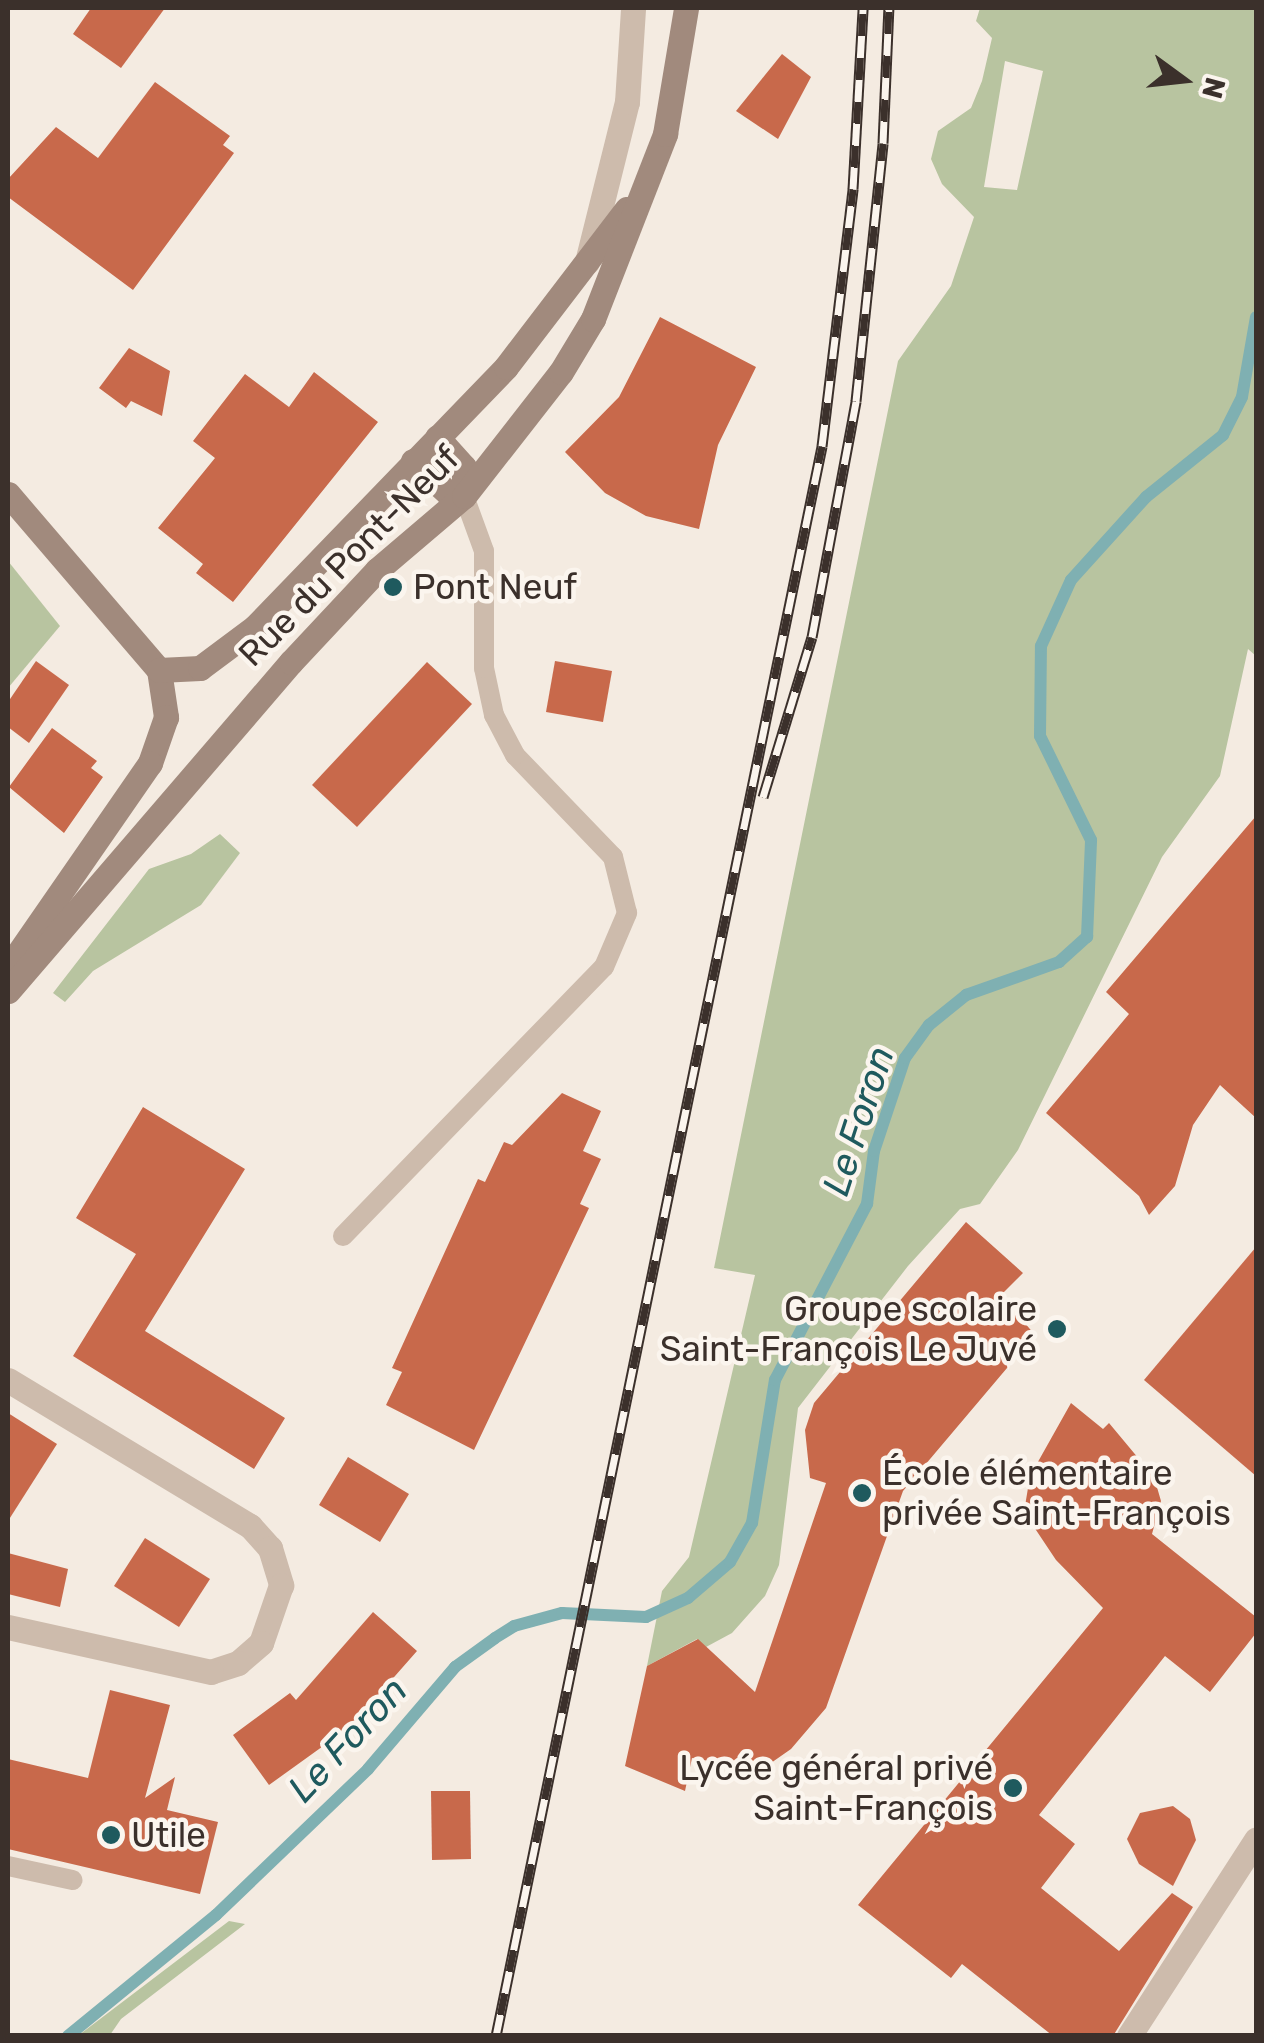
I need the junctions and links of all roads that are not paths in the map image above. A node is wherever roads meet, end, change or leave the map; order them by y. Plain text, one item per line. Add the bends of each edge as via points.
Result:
1 (633, 8) edge
2 (686, 8) edge
3 (648, 181) junction
4 (587, 263) junction
5 (437, 438) junction
6 (414, 461) junction
7 (8, 494) edge
8 (464, 496) junction
9 (159, 670) junction
10 (8, 968) edge
11 (8, 991) edge
12 (343, 1236) dead end
13 (8, 1380) edge
14 (8, 1627) edge
15 (1256, 1840) edge
16 (8, 1866) edge
17 (72, 1880) dead end
18 (1129, 2036) edge

1 - 4 street, Rue du Pont-Neuf via 627,102
2 - 3 street, Rue du Pont-Neuf via 674,100
3 - 4 street, Rue du Pont-Neuf
3 - 8 street, Rue du Pont-Neuf via 578,345
4 - 5 street, Rue du Pont-Neuf via 516,356
5 - 6 street, Rue du Pont-Neuf
5 - 8 street via 464,467
6 - 8 street via 448,492
6 - 9 street, Rue du Pont-Neuf via 230,650 186,672
7 - 9 street
8 - 11 street, Rue du Pont-Neuf via 377,570 291,662
8 - 12 lane via 484,551 484,668 494,715 515,755 613,857 627,912 604,967
9 - 10 street via 166,717 150,763
13 - 14 street via 250,1526 270,1548 281,1585 261,1643 238,1664 211,1672
15 - 18 street
16 - 17 lane

